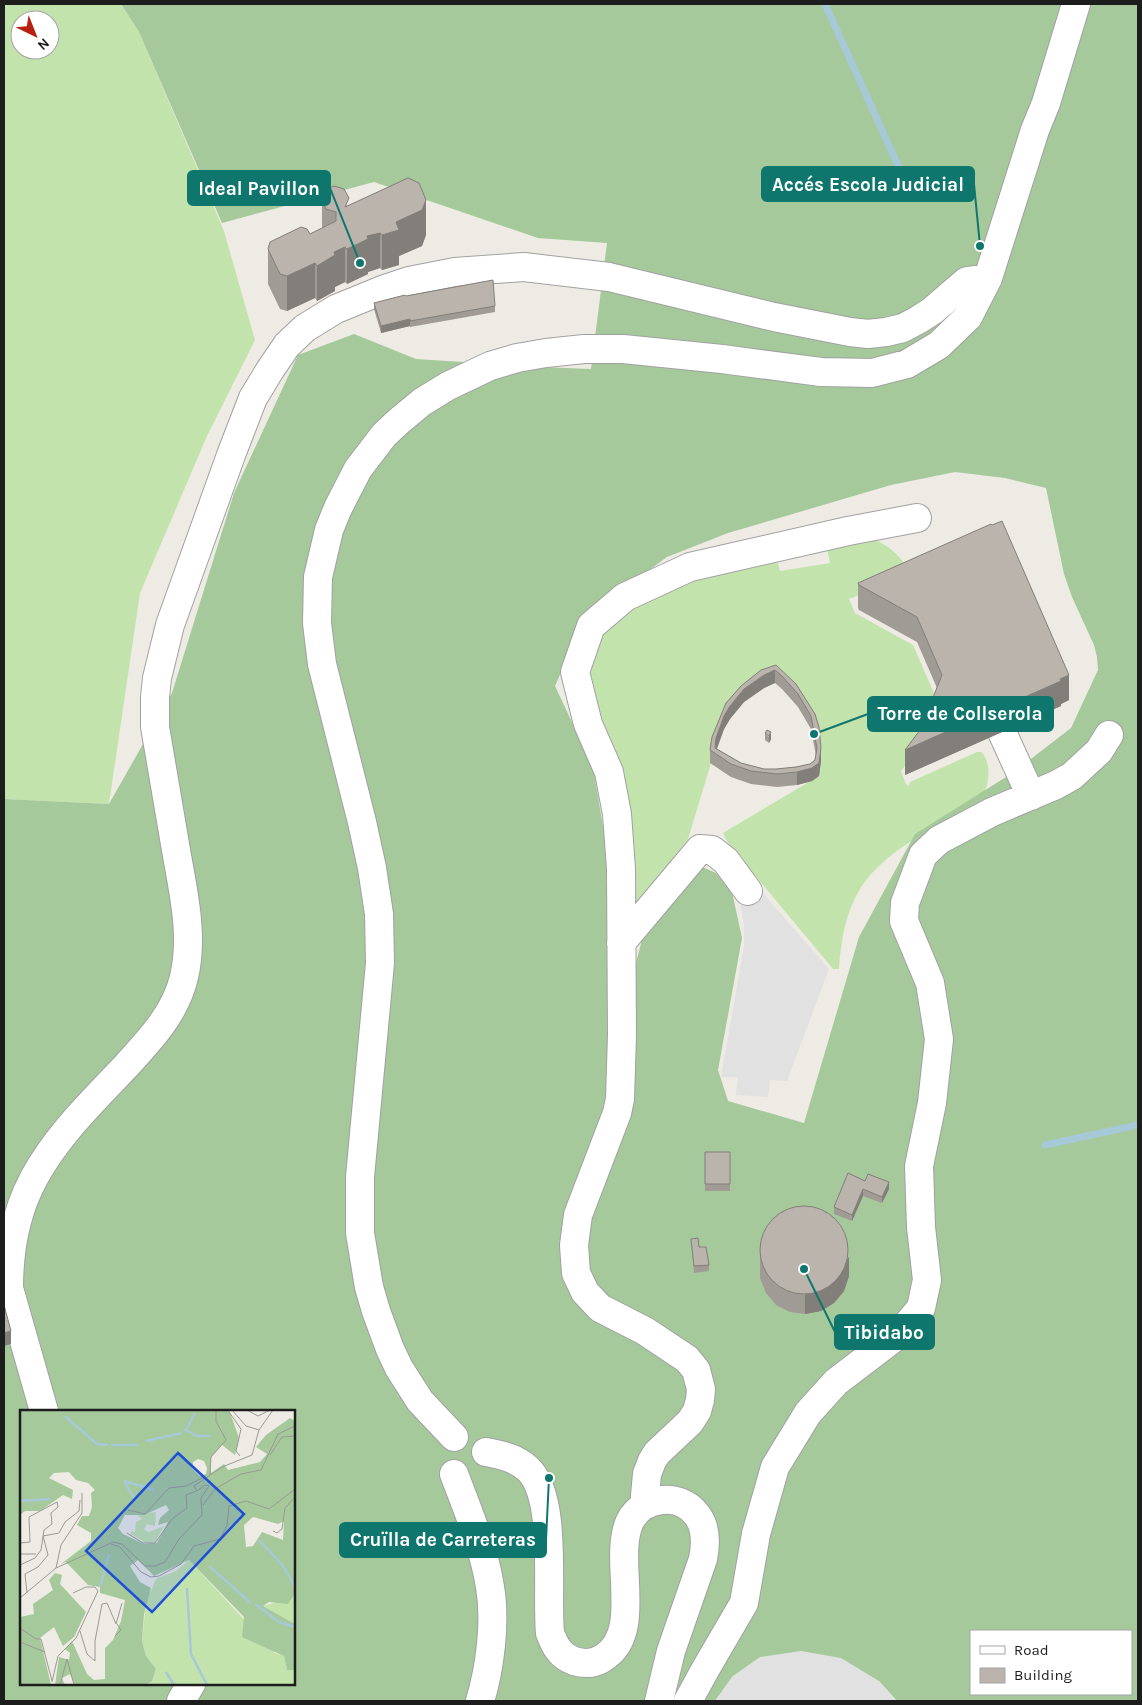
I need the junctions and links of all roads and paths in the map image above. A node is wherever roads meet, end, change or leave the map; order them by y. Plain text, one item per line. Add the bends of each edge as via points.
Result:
1 (1076, 4) edge
2 (988, 278) junction
3 (917, 518) dead end
4 (1002, 732) dead end
5 (1109, 735) dead end
6 (1031, 796) junction
7 (748, 891) dead end
8 (621, 943) junction
9 (44, 1410) edge
10 (454, 1437) junction
11 (486, 1452) junction
12 (454, 1474) junction
13 (644, 1506) junction
14 (190, 1685) edge
15 (181, 1701) edge
16 (480, 1701) edge
17 (659, 1701) edge
18 (688, 1701) edge

1 - 2 street
2 - 9 street via 967,281 932,311 903,328 868,334 774,318 609,277 524,267 455,272 385,289 336,309 287,345 250,406 170,625 157,678 155,726 186,912 188,946 184,978 171,1011 161,1026 51,1151 34,1177 17,1222 9,1288
2 - 10 street via 968,317 939,345 907,364 872,373 821,372 623,348 546,353 490,366 422,402 384,435 358,469 338,508 329,530 318,577 317,622 322,664 362,822 379,914 380,963 360,1177 360,1233 374,1303 390,1349 420,1401
3 - 8 street via 690,567 625,597 591,626 575,672 588,724 609,772 617,814
4 - 6 street
5 - 6 street via 1098,751 1072,776
6 - 18 street via 939,840 923,855 913,878 905,903 904,921 930,983 939,1039 932,1103 919,1166 927,1280 921,1308 899,1334 836,1382 808,1413 775,1467 756,1534 744,1603
7 - 8 street via 726,861 712,850 700,849
8 - 13 street via 620,1099 578,1215 574,1245 576,1273 585,1292 600,1308 645,1331 687,1359 696,1370 701,1388 697,1411 690,1422 652,1461 647,1474
10 - 11 street via 460,1434 474,1436 484,1445
10 - 12 street via 445,1448 444,1455 448,1469
11 - 12 street via 480,1471 468,1477
11 - 13 street via 518,1461 538,1483 548,1531 550,1633 555,1646 570,1660 591,1663 600,1660 619,1641 624,1621 627,1531 630,1521
12 - 16 street via 491,1588 490,1653
13 - 17 street via 662,1499 682,1502 697,1514 704,1532 703,1559 671,1651
14 - 15 street

